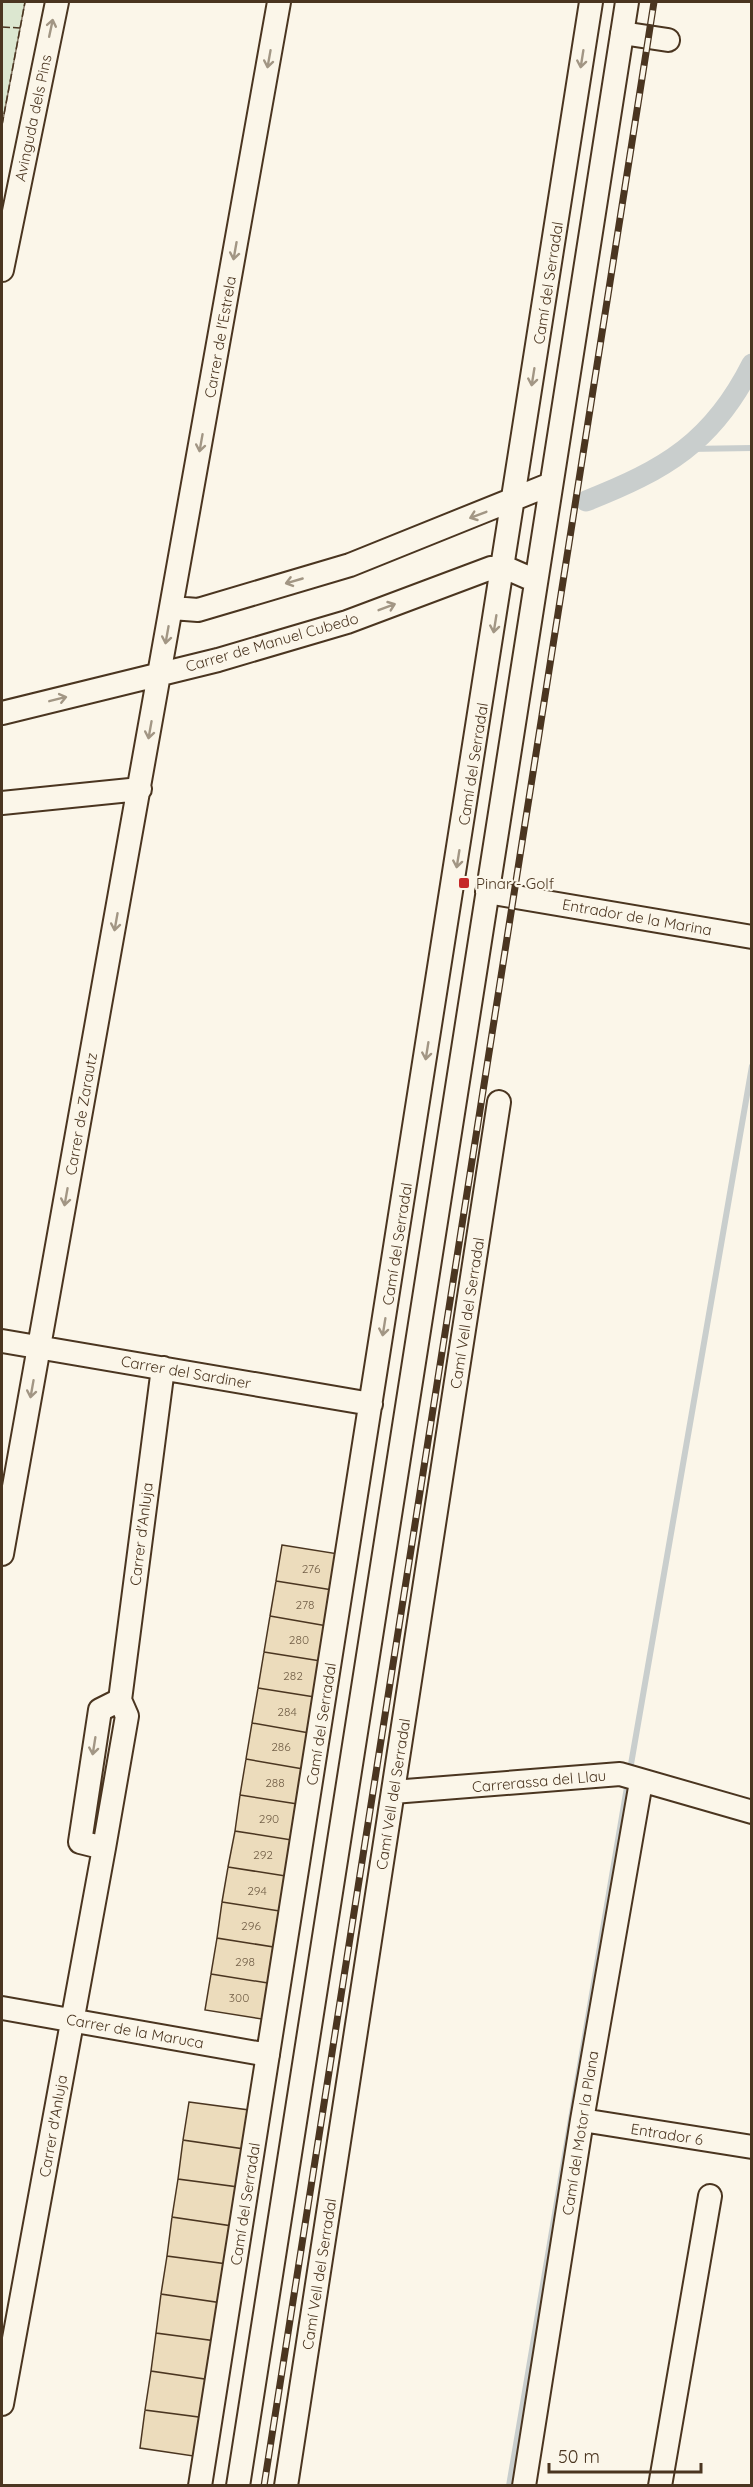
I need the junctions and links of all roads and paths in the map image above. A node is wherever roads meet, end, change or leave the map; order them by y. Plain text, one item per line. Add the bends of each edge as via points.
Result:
1 (57, 2) edge
2 (279, 2) edge
3 (591, 2) edge
4 (627, 2) edge
5 (622, 33) junction
6 (668, 40) dead end
7 (2, 270) edge
8 (551, 484) junction
9 (514, 500) junction
10 (504, 567) junction
11 (536, 581) junction
12 (172, 608) junction
13 (160, 673) junction
14 (2, 713) edge
15 (140, 789) junction
16 (2, 803) edge
17 (487, 892) junction
18 (752, 937) edge
19 (499, 1102) dead end
20 (2, 1341) edge
21 (39, 1347) junction
22 (163, 1368) junction
23 (371, 1404) junction
24 (2, 1554) edge
25 (641, 1782) junction
26 (393, 1792) junction
27 (752, 1812) edge
28 (2, 2008) edge
29 (72, 2020) junction
30 (268, 2055) junction
31 (582, 2120) junction
32 (752, 2147) edge
33 (710, 2196) dead end
34 (2, 2404) edge
35 (200, 2486) edge
36 (238, 2486) edge
37 (286, 2486) edge
38 (525, 2486) edge
39 (660, 2486) edge

7 -> 1 street, Avinguda dels Pins
2 -> 12 street, Carrer de l'Estrela
3 -> 9 street, Camí del Serradal
4 - 5 street
5 - 6 street
5 - 8 street
8 - 9 street
8 - 11 street
9 - 10 street, Camí del Serradal
9 -> 12 street via 350,565 198,610
10 - 11 street
13 -> 10 street, Carrer de Manuel Cubedo via 347,622 491,568
10 -> 23 street, Camí del Serradal
11 - 17 street
12 -> 13 street, Carrer de l'Estrela
14 -> 13 street, Carrer de Manuel Cubedo
13 -> 15 street, Carrer de Zarautz
15 - 16 street
15 -> 21 street, Carrer de Zarautz
17 - 18 street, Entrador de la Marina
17 - 36 street
19 - 26 street, Camí Vell del Serradal
20 - 21 street, Carrer del Sardiner
21 - 22 street, Carrer del Sardiner
21 -> 24 street, Carrer de Zarautz
22 - 23 street, Carrer del Sardiner
22 - 29 street, Carrer d'Anluja via 120,1700 100,1710 80,1842 104,1848
23 - 30 street, Camí del Serradal
25 - 26 street, Carrerassa del Llau via 620,1774
25 - 27 street, Carrerassa del Llau
25 - 31 street, Camí del Motor la Plana
26 - 37 street, Camí Vell del Serradal
28 - 29 street, Carrer de la Maruca
29 - 30 street, Carrer de la Maruca
29 - 34 street, Carrer d'Anluja
30 - 35 street, Camí del Serradal
31 - 32 street, Entrador 6
31 - 38 street, Camí del Motor la Plana
33 - 39 street

